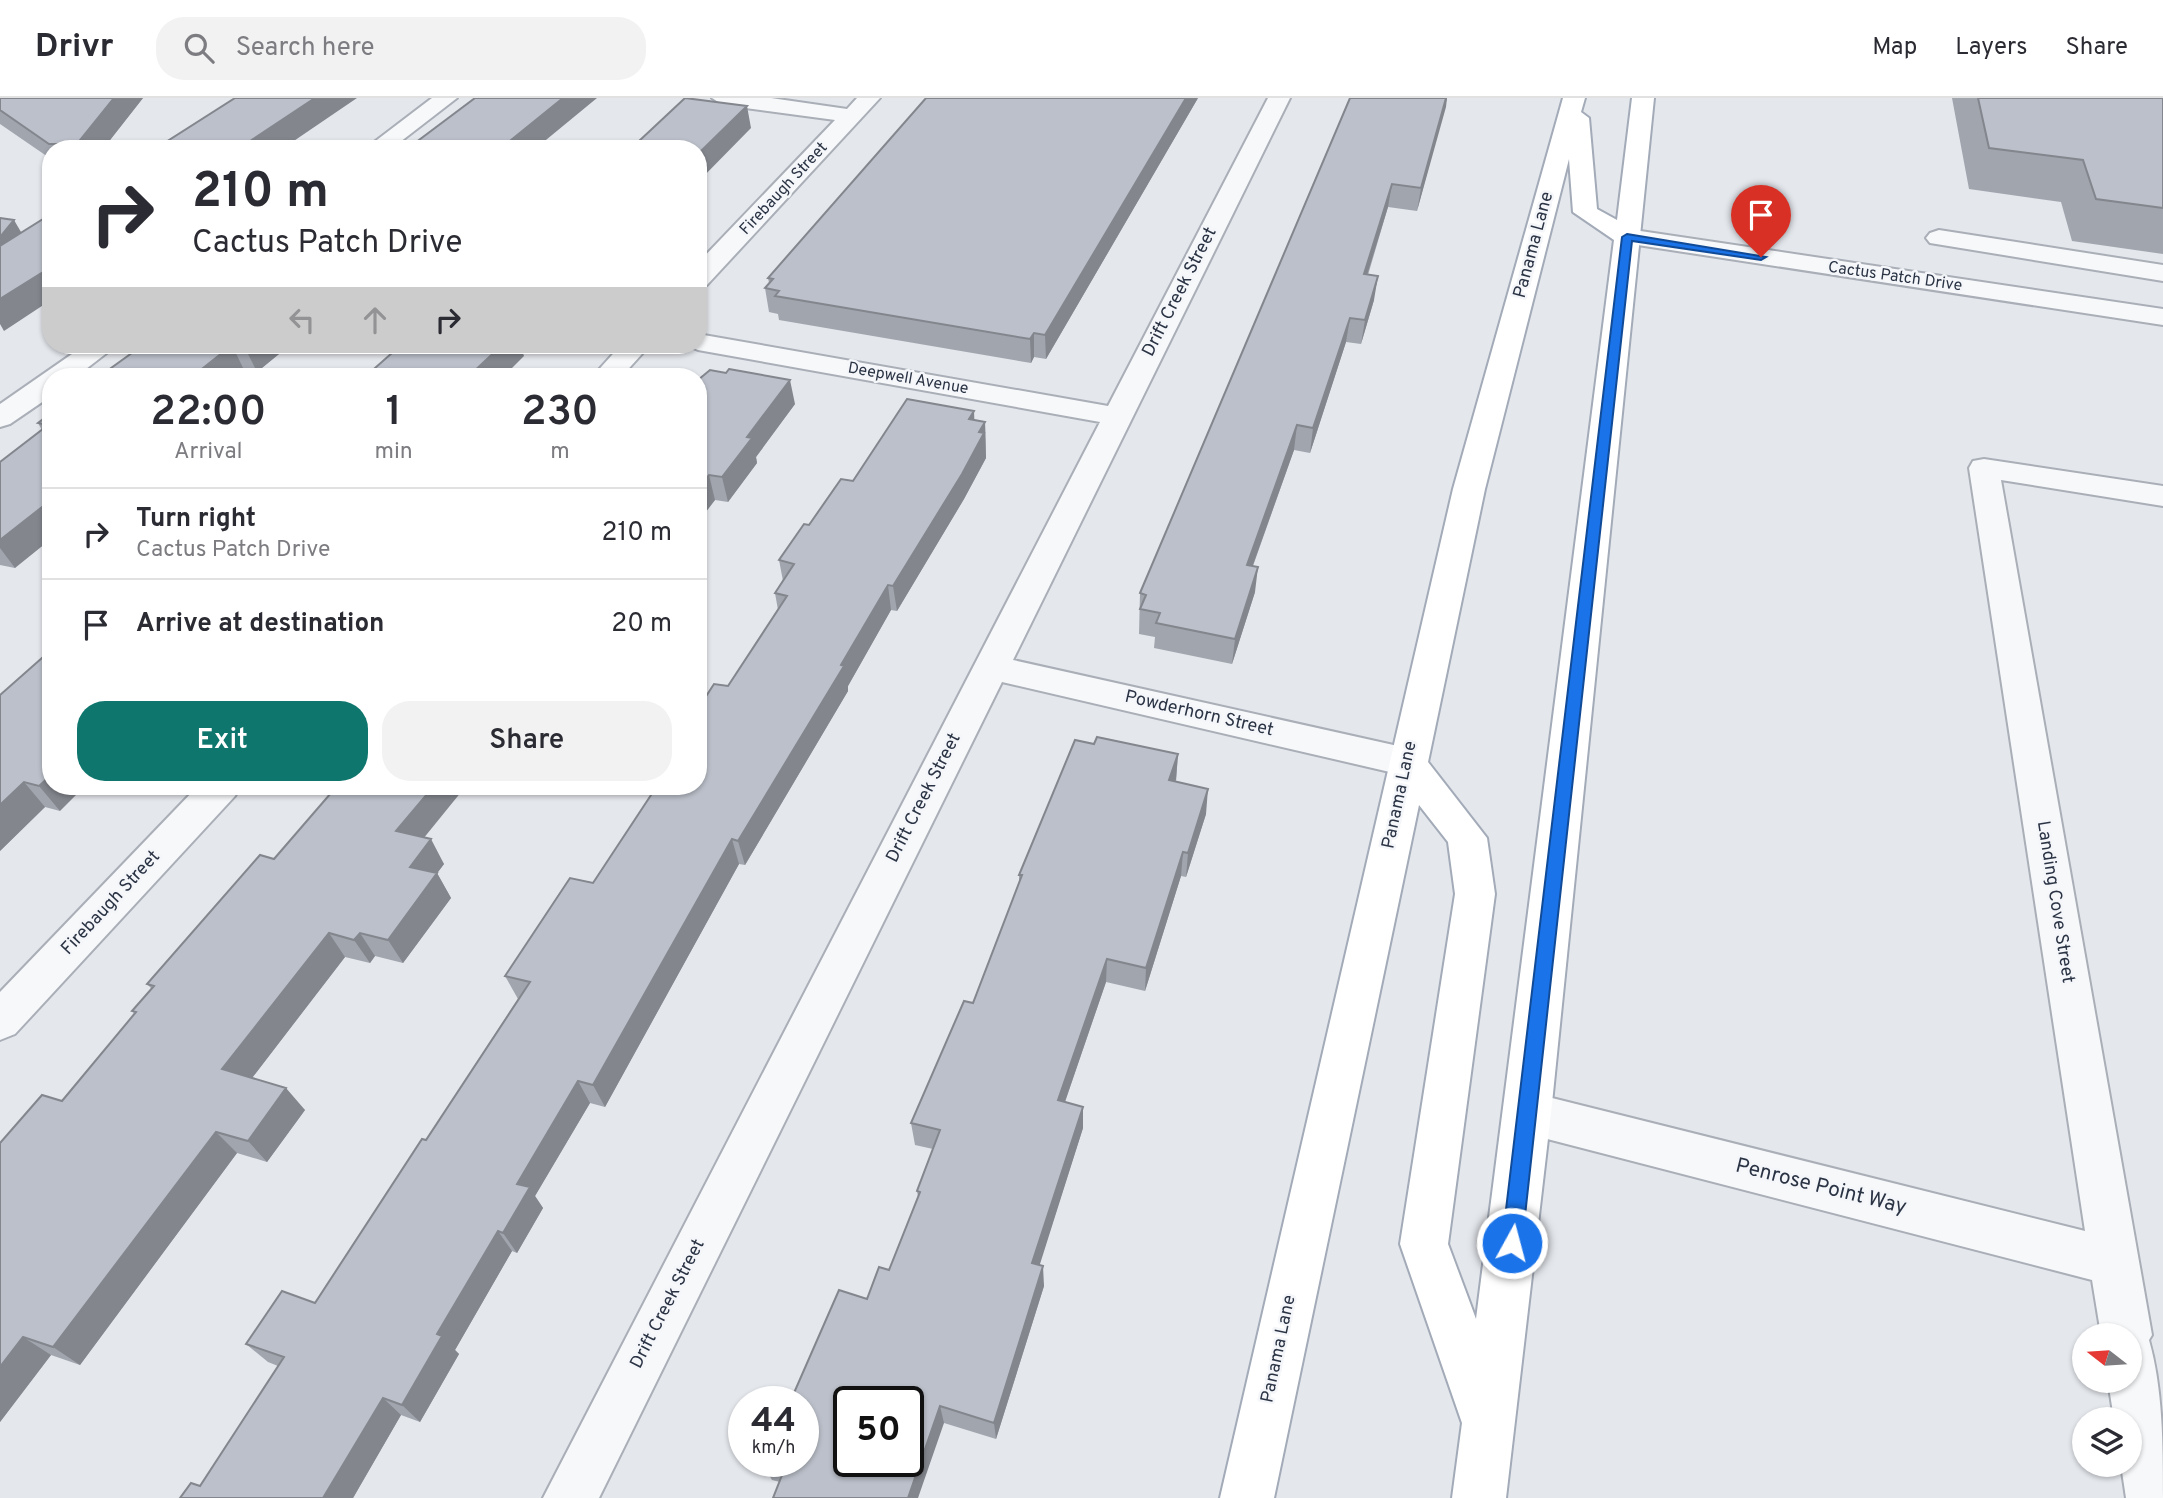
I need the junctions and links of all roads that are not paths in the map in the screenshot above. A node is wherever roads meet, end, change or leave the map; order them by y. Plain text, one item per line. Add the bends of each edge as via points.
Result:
1 (446, 98) edge
2 (723, 98) edge
3 (869, 98) edge
4 (1279, 98) edge
5 (1575, 98) edge
6 (1643, 98) edge
7 (852, 116) junction
8 (388, 140) edge
9 (1627, 237) junction
10 (1939, 238) dead end
11 (707, 269) edge
12 (2163, 273) edge
13 (2163, 317) edge
14 (707, 344) edge
15 (90, 354) edge
16 (628, 354) edge
17 (71, 368) edge
18 (614, 368) edge
19 (0, 381) edge
20 (42, 383) edge
21 (42, 389) edge
22 (1117, 416) junction
23 (0, 418) edge
24 (2163, 496) edge
25 (990, 667) junction
26 (1407, 762) junction
27 (213, 795) edge
28 (0, 1021) edge
29 (1528, 1113) junction
30 (2114, 1262) junction
31 (2124, 1323) edge
32 (2136, 1393) edge
33 (1489, 1425) junction
34 (570, 1498) edge
35 (1247, 1498) edge
36 (1479, 1498) edge
37 (2153, 1498) edge

1 - 8 street
2 - 7 street
3 - 7 street, Firebaugh Street
4 - 22 street, Drift Creek Street
5 - 9 main road via 1585,212
5 - 26 main road, Panama Lane via 1469,489
6 - 9 main road
7 - 11 street, Firebaugh Street
9 - 13 street, Cactus Patch Drive
9 - 29 main road
10 - 12 street
14 - 22 street, Deepwell Avenue
15 - 17 street
16 - 18 street
19 - 20 street
21 - 23 street
22 - 25 street, Drift Creek Street
24 - 30 street, Landing Cove Street via 1984,468
25 - 26 street, Powderhorn Street
25 - 34 street, Drift Creek Street
26 - 33 main road via 1467,838 1475,894 1424,1244
26 - 35 main road, Panama Lane
27 - 28 street, Firebaugh Street
29 - 30 street, Penrose Point Way
29 - 33 main road
30 - 31 street, Landing Cove Street
32 - 37 street
33 - 36 main road

